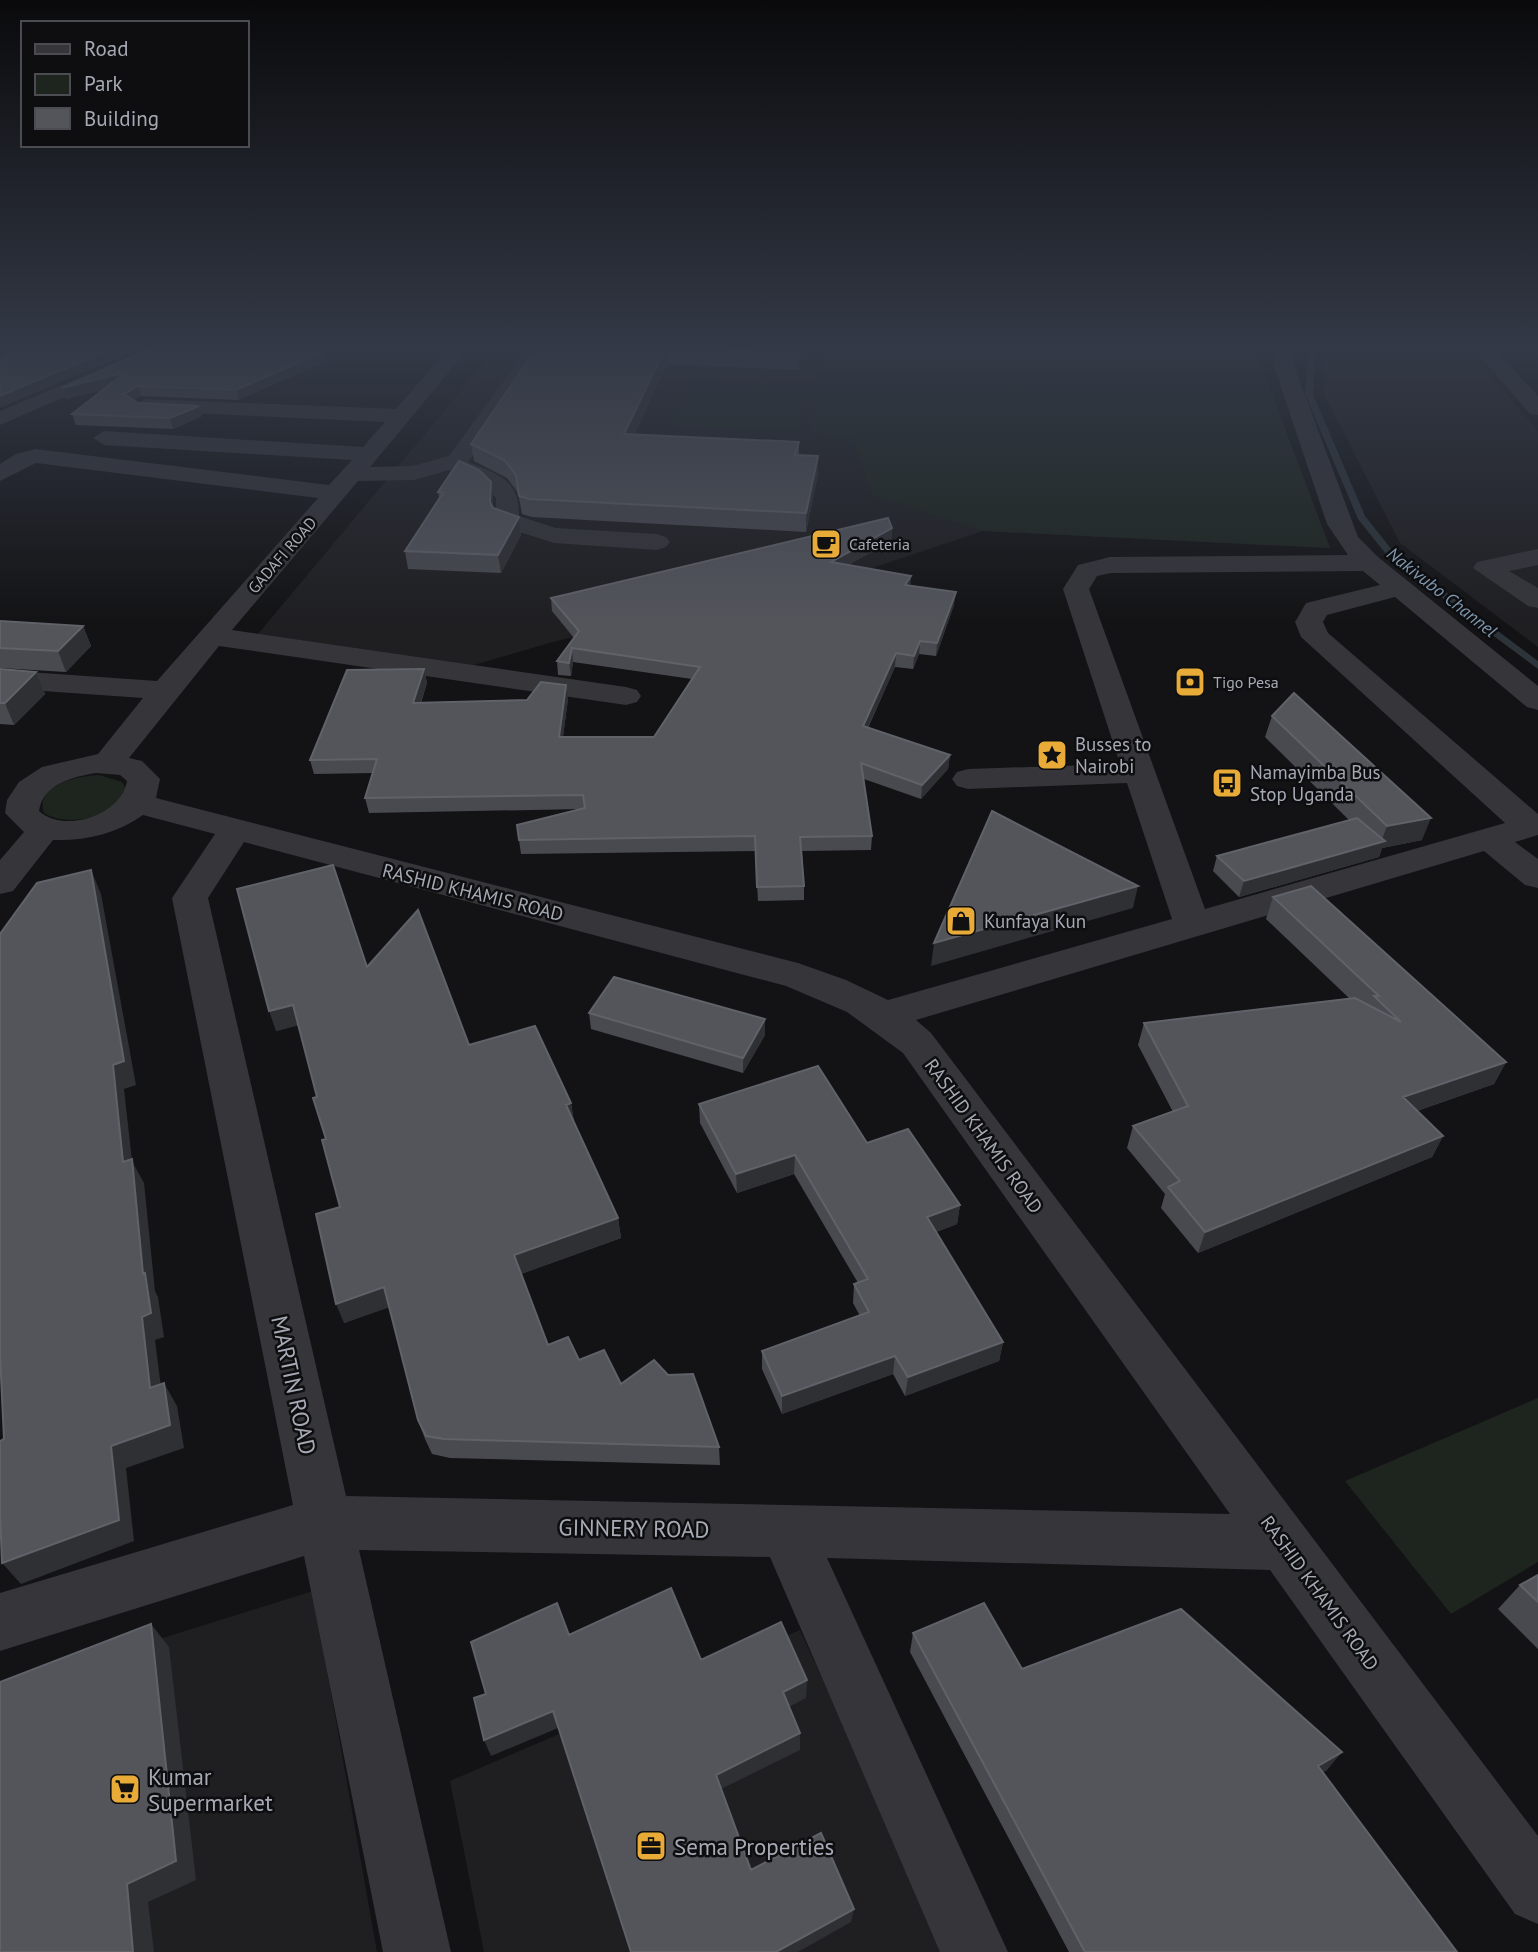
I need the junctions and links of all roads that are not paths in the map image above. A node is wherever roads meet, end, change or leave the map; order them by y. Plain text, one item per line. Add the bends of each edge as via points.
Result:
1 (118, 440) edge
2 (382, 440) edge
3 (473, 440) edge
4 (1310, 440) edge
5 (0, 451) edge
6 (24, 459) junction
7 (453, 464) junction
8 (0, 474) edge
9 (353, 474) junction
10 (657, 542) dead end
11 (1538, 557) edge
12 (1369, 563) junction
13 (1400, 588) junction
14 (1538, 600) edge
15 (212, 636) junction
16 (0, 679) edge
17 (166, 691) junction
18 (626, 696) dead end
19 (1538, 701) edge
20 (107, 763) junction
21 (1139, 773) junction
22 (968, 779) dead end
23 (16, 787) edge
24 (136, 803) junction
25 (1533, 825) edge
26 (44, 829) junction
27 (235, 830) junction
28 (1489, 838) junction
29 (1538, 877) edge
30 (0, 883) edge
31 (1192, 925) junction
32 (886, 1015) junction
33 (323, 1523) junction
34 (786, 1530) junction
35 (1283, 1543) junction
36 (0, 1622) edge
37 (1538, 1891) edge
38 (417, 1952) edge
39 (974, 1952) edge

1 - 9 street
2 - 9 street, GADAFI ROAD
3 - 7 street
4 - 12 street via 1339,524
5 - 6 street
6 - 8 street
6 - 9 street
7 - 9 street via 414,473
7 - 10 street via 491,480 509,497 507,520 555,536
9 - 15 street, GADAFI ROAD
11 - 14 street via 1486,568
12 - 13 street
12 - 21 street via 1110,565 1087,570 1076,589
13 - 19 street
13 - 25 street via 1316,609 1309,622 1315,638
15 - 17 street, GADAFI ROAD
15 - 18 street
16 - 17 street
17 - 20 street, GADAFI ROAD
20 - 23 street via 74,767
20 - 24 street via 131,768 144,779 143,795
21 - 22 street
21 - 31 street
23 - 26 street via 22,813
24 - 26 street via 118,817 94,826
24 - 27 street, RASHID KHAMIS ROAD
25 - 28 street
26 - 30 street
27 - 32 street, RASHID KHAMIS ROAD via 799,976
27 - 33 street, MARTIN ROAD via 190,898
28 - 29 street
28 - 31 street
31 - 32 street
32 - 35 street, RASHID KHAMIS ROAD via 916,1043
33 - 34 street, GINNERY ROAD
33 - 36 street, GINNERY ROAD
33 - 38 street, MARTIN ROAD
34 - 35 street, GINNERY ROAD
34 - 39 street
35 - 37 street, RASHID KHAMIS ROAD

